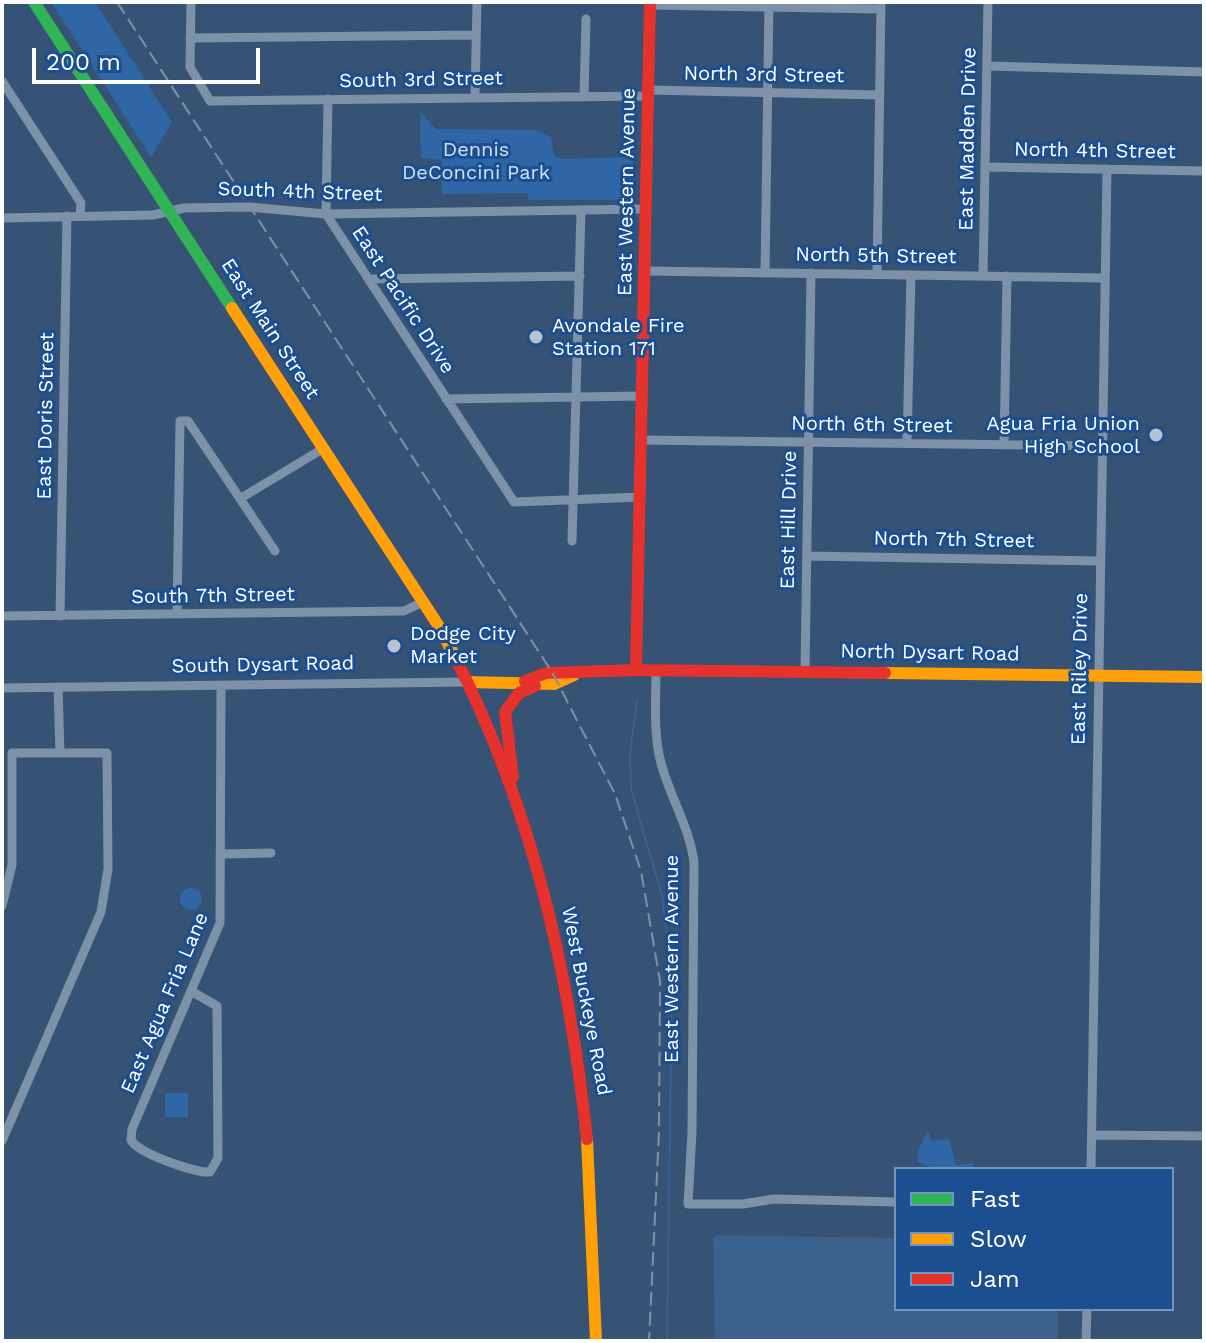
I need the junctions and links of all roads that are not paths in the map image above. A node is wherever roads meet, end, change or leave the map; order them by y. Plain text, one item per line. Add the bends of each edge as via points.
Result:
1 (34, 2) edge
2 (191, 2) edge
3 (477, 2) edge
4 (988, 2) edge
5 (650, 4) edge
6 (769, 5) edge
7 (881, 6) edge
8 (586, 19) dead end
9 (476, 35) junction
10 (190, 38) junction
11 (987, 66) junction
12 (1204, 72) edge
13 (2, 81) edge
14 (648, 93) junction
15 (768, 93) junction
16 (880, 95) junction
17 (584, 96) junction
18 (475, 97) junction
19 (14, 99) junction
20 (328, 99) junction
21 (2, 103) edge
22 (986, 167) junction
23 (1107, 169) junction
24 (1204, 171) edge
25 (647, 209) junction
26 (581, 210) junction
27 (171, 214) junction
28 (326, 214) junction
29 (67, 216) junction
30 (80, 216) junction
31 (2, 218) edge
32 (646, 271) junction
33 (765, 273) junction
34 (811, 273) junction
35 (877, 274) junction
36 (911, 275) junction
37 (580, 276) junction
38 (983, 276) junction
39 (1007, 276) junction
40 (1105, 278) junction
41 (370, 279) junction
42 (643, 396) junction
43 (578, 397) junction
44 (446, 399) junction
45 (642, 440) junction
46 (809, 442) junction
47 (907, 443) junction
48 (1004, 445) junction
49 (1102, 446) junction
50 (324, 448) junction
51 (641, 497) junction
52 (241, 498) junction
53 (575, 500) junction
54 (572, 541) dead end
55 (275, 551) dead end
56 (807, 556) junction
57 (1100, 561) junction
58 (423, 602) junction
59 (177, 614) junction
60 (2, 616) edge
61 (60, 616) junction
62 (636, 670) junction
63 (656, 670) junction
64 (805, 671) junction
65 (1098, 675) junction
66 (1204, 677) edge
67 (467, 682) junction
68 (530, 683) junction
69 (221, 686) junction
70 (58, 687) junction
71 (2, 688) edge
72 (60, 753) junction
73 (515, 793) junction
74 (271, 853) dead end
75 (222, 854) junction
76 (2, 906) edge
77 (191, 991) junction
78 (1092, 1135) junction
79 (1204, 1136) edge
80 (2, 1141) edge
81 (1091, 1167) edge
82 (894, 1202) edge
83 (1087, 1311) edge
84 (596, 1341) edge
85 (1086, 1341) edge

1 - 27 main road, East Main Street
2 - 10 street
3 - 9 street
4 - 11 street, East Madden Drive
5 - 6 street
5 - 14 main road, East Western Avenue
6 - 7 street
6 - 15 street
7 - 16 street
8 - 17 street
9 - 10 street
9 - 18 street
10 - 20 street, South 3rd Street via 190,67 210,101
11 - 12 street
11 - 22 street, East Madden Drive
13 - 19 street
14 - 15 street, North 3rd Street
14 - 17 street, South 3rd Street
14 - 25 main road, East Western Avenue
15 - 16 street, North 3rd Street
15 - 33 street
16 - 35 street
17 - 18 street, South 3rd Street
18 - 20 street, South 3rd Street
19 - 21 street
19 - 30 street via 81,203
20 - 28 street, East Pacific Drive
22 - 23 street, North 4th Street
22 - 38 street, East Madden Drive
23 - 24 street, North 4th Street
23 - 40 street, East Riley Drive
25 - 26 street, South 4th Street
25 - 32 main road, East Western Avenue
26 - 28 street, South 4th Street
26 - 37 street
27 - 28 street, South 4th Street via 184,208 249,207
27 - 30 street, South 4th Street
27 - 50 main road, East Main Street
28 - 41 street, East Pacific Drive
29 - 30 street, South 4th Street
29 - 31 street, South 4th Street
29 - 61 street, East Doris Street
32 - 33 street, North 5th Street
32 - 42 main road, East Western Avenue
33 - 34 street, North 5th Street
34 - 35 street, North 5th Street
34 - 46 street, East Hill Drive
35 - 36 street, North 5th Street
36 - 38 street, North 5th Street
36 - 47 street
37 - 41 street
37 - 43 street
38 - 39 street, North 5th Street
39 - 40 street, North 5th Street
39 - 48 street
40 - 49 street, East Riley Drive
41 - 44 street, East Pacific Drive
42 - 43 street
42 - 45 main road, East Western Avenue
43 - 44 street
43 - 53 street
44 - 53 street, East Pacific Drive via 514,502
45 - 46 street, North 6th Street
45 - 51 main road, East Western Avenue
46 - 47 street, North 6th Street
46 - 56 street, East Hill Drive
47 - 48 street, North 6th Street
48 - 49 street, North 6th Street
49 - 57 street, East Riley Drive
50 - 52 street
50 - 58 main road, East Main Street
51 - 53 street
51 - 62 main road, East Western Avenue
52 - 55 street
52 - 59 street via 188,421 180,421
53 - 54 street
56 - 57 street, North 7th Street
56 - 64 street, East Hill Drive
57 - 65 street, East Riley Drive
58 - 59 street, South 7th Street via 404,611
58 - 67 main road, East Main Street
59 - 61 street, South 7th Street
60 - 61 street, South 7th Street
62 - 63 main road, South Dysart Road
62 - 68 main road, South Dysart Road via 574,675 566,683
63 - 64 main road, North Dysart Road
63 - 82 street, East Western Avenue via 661,761 694,863 688,1204 774,1199
64 - 65 main road, North Dysart Road
65 - 66 main road, North Dysart Road
65 - 78 street, East Riley Drive
67 - 68 main road, South Dysart Road
67 - 69 street, South Dysart Road
67 - 73 main road, West Buckeye Road
68 - 73 main road via 502,716
69 - 70 street, South Dysart Road
69 - 75 street, East Agua Fria Lane
70 - 71 street, South Dysart Road
70 - 72 street
72 - 76 street via 12,753 12,865
72 - 80 street via 107,753 108,869 101,912
73 - 84 main road, West Buckeye Road via 549,910 581,1068 594,1207
74 - 75 street
75 - 77 street, East Agua Fria Lane via 220,923
77 - 77 street, East Agua Fria Lane via 217,1006 218,1158 210,1172 137,1148 131,1140
78 - 79 street
78 - 81 street, East Riley Drive
83 - 85 street

